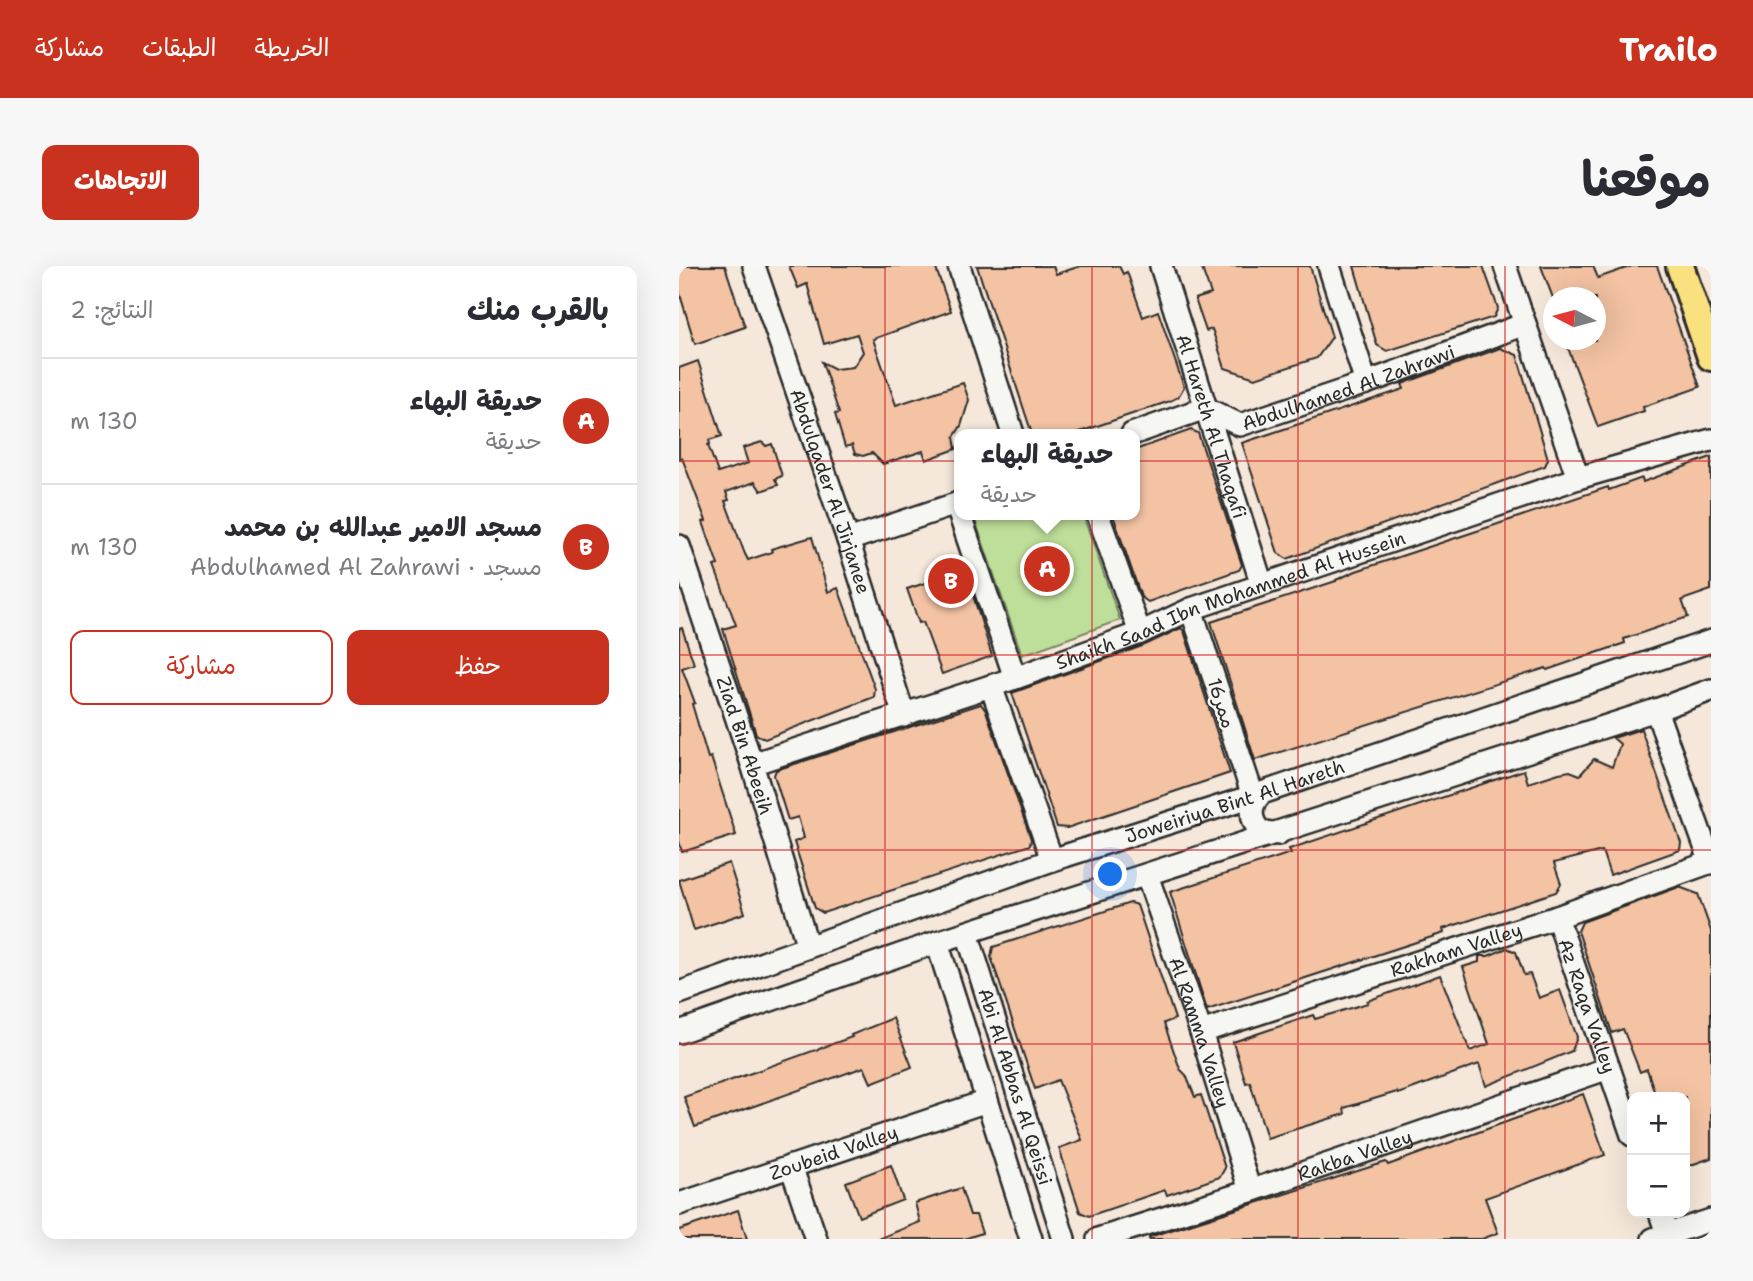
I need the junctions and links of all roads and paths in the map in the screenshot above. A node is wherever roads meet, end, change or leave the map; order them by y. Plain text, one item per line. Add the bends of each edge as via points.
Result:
1 (754, 266) edge
2 (959, 266) edge
3 (1161, 266) edge
4 (1329, 266) edge
5 (1505, 266) edge
6 (1680, 266) edge
7 (1697, 266) edge
8 (1525, 324) junction
9 (1711, 333) edge
10 (1711, 358) edge
11 (1366, 383) junction
12 (1205, 408) junction
13 (1011, 429) edge
14 (1140, 431) edge
15 (1711, 440) edge
16 (1578, 478) junction
17 (954, 505) edge
18 (963, 520) edge
19 (1100, 520) edge
20 (848, 540) junction
21 (679, 546) edge
22 (1262, 585) junction
23 (1191, 609) junction
24 (1140, 633) junction
25 (1711, 641) edge
26 (1015, 678) junction
27 (991, 686) junction
28 (1711, 690) edge
29 (1656, 710) junction
30 (904, 716) junction
31 (752, 764) junction
32 (1257, 794) junction
33 (1223, 805) junction
34 (1278, 834) junction
35 (1234, 847) junction
36 (1052, 860) junction
37 (1711, 863) edge
38 (1147, 875) junction
39 (1557, 917) junction
40 (967, 933) junction
41 (937, 942) junction
42 (808, 947) junction
43 (982, 979) junction
44 (952, 990) junction
45 (679, 993) edge
46 (679, 1031) edge
47 (1201, 1032) junction
48 (1609, 1068) junction
49 (987, 1101) junction
50 (1627, 1120) edge
51 (791, 1167) junction
52 (1250, 1191) junction
53 (679, 1204) edge
54 (1660, 1218) edge
55 (1711, 1220) edge
56 (1660, 1236) edge
57 (816, 1239) edge
58 (1031, 1239) edge
59 (1064, 1239) edge
60 (1098, 1239) edge

1 - 20 street, Abdulqader Al Jirjanee
2 - 13 street
3 - 12 street, Al Hareth Al Thaqafi
4 - 11 street
5 - 8 street
6 - 10 main road
7 - 9 main road
8 - 11 street, Abdulhamed Al Zahrawi
8 - 16 street
11 - 12 street, Abdulhamed Al Zahrawi via 1240,425
12 - 14 street
12 - 22 street, Al Hareth Al Thaqafi
15 - 16 street, Shaikh Saad Ibn Mohammed Al Hussein
16 - 22 street, Shaikh Saad Ibn Mohammed Al Hussein
17 - 20 street
18 - 26 street
19 - 24 street
20 - 30 street, Abdulqader Al Jirjanee
21 - 31 street, Ziad Bin Abeeih
22 - 23 street, Shaikh Saad Ibn Mohammed Al Hussein
23 - 24 street, Shaikh Saad Ibn Mohammed Al Hussein
23 - 32 street, ممر16
24 - 26 street, Shaikh Saad Ibn Mohammed Al Hussein
25 - 32 street, Joweiriya Bint Al Hareth
26 - 27 street, Shaikh Saad Ibn Mohammed Al Hussein
27 - 30 street, Shaikh Saad Ibn Mohammed Al Hussein
27 - 36 street
28 - 29 street
29 - 34 street
29 - 37 street
30 - 31 street, Shaikh Saad Ibn Mohammed Al Hussein
31 - 42 street, Ziad Bin Abeeih
32 - 33 street, Joweiriya Bint Al Hareth
32 - 34 street via 1253,819 1260,831
33 - 35 street via 1240,814 1247,828
33 - 36 street, Joweiriya Bint Al Hareth
34 - 35 street
35 - 38 street
36 - 42 street, Joweiriya Bint Al Hareth
37 - 39 street, Rakham Valley
38 - 40 street
38 - 47 street, Al Ramma Valley
39 - 47 street, Rakham Valley
39 - 48 street, Az Raqa Valley
40 - 41 street
40 - 43 street, Abi Al Abbas Al Qeissi
41 - 44 street, Abi Al Abbas Al Qeissi
41 - 46 street
42 - 45 street, Joweiriya Bint Al Hareth
43 - 44 street via 962,965 951,977
43 - 59 street, Abi Al Abbas Al Qeissi
44 - 49 street, Abi Al Abbas Al Qeissi
47 - 52 street, Al Ramma Valley
48 - 50 street, Az Raqa Valley
48 - 52 street, Rakba Valley
49 - 51 street, Zoubeid Valley
49 - 58 street, Abi Al Abbas Al Qeissi
51 - 53 street, Zoubeid Valley
51 - 57 street
52 - 60 street, Rakba Valley
54 - 56 street
55 - 56 street

